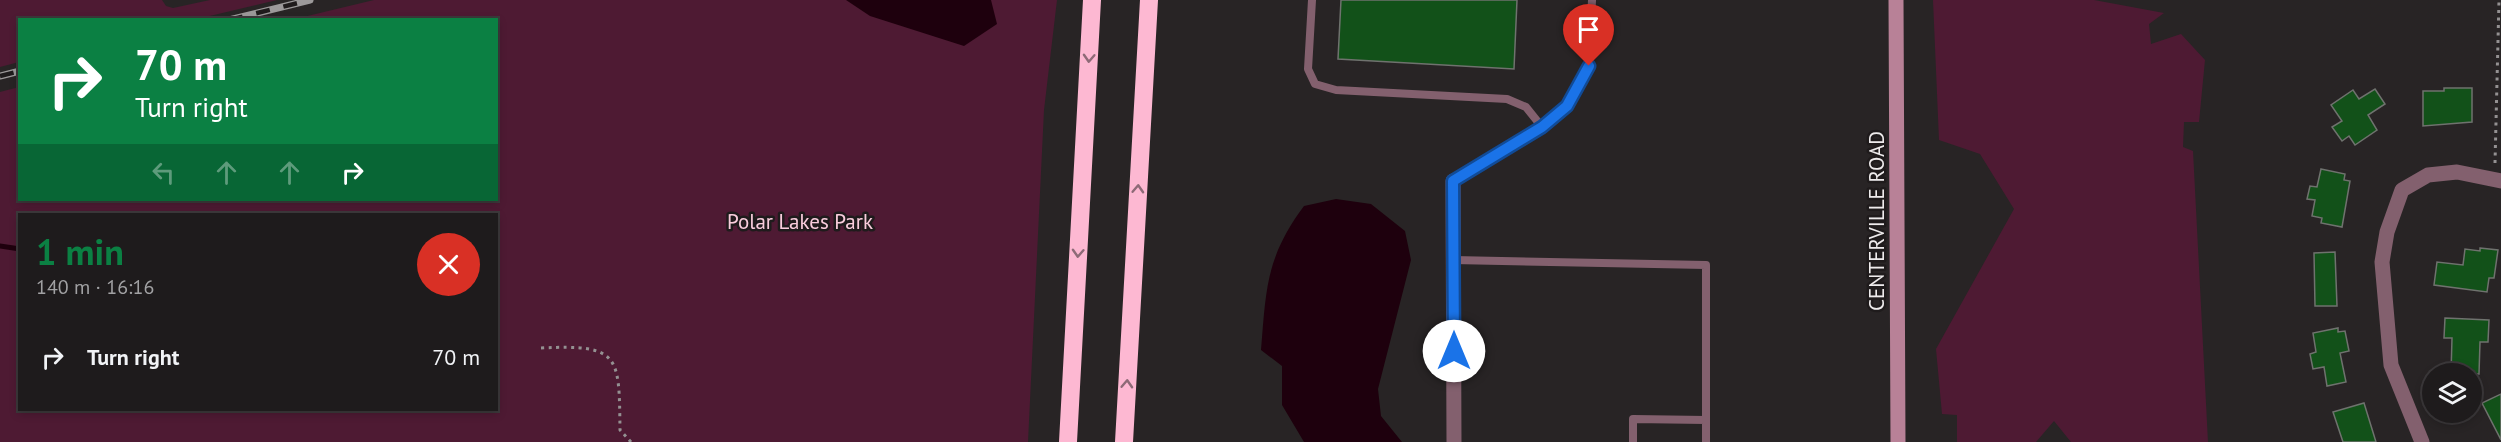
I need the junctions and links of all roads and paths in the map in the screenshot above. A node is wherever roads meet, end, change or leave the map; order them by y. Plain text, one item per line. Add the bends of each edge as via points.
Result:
1 (1092, 0) edge
2 (1149, 0) edge
3 (1312, 0) edge
4 (1592, 0) edge
5 (1896, 0) edge
6 (2499, 0) edge
7 (1542, 127) junction
8 (1453, 181) joint
9 (2498, 181) edge
10 (1453, 260) junction
11 (541, 348) dead end
12 (1706, 420) junction
13 (631, 442) edge
14 (1068, 442) edge
15 (1124, 442) edge
16 (1454, 442) edge
17 (1633, 442) edge
18 (1706, 442) edge
19 (1898, 442) edge
20 (2422, 442) edge

1 -> 14 highway
15 -> 2 highway
3 - 7 lane via 1308,69 1315,84 1336,90 1507,99 1526,107
4 - 7 lane via 1589,66 1567,106
5 - 19 main road, CENTERVILLE ROAD
6 - 9 path
7 - 8 lane
8 - 10 street
9 - 20 street via 2457,172 2428,175 2402,190 2386,232 2382,262 2391,365
10 - 12 lane via 1706,265
10 - 16 street
11 - 13 path via 581,346 595,349 613,362 619,376 620,430
12 - 17 lane via 1633,419
12 - 18 lane

